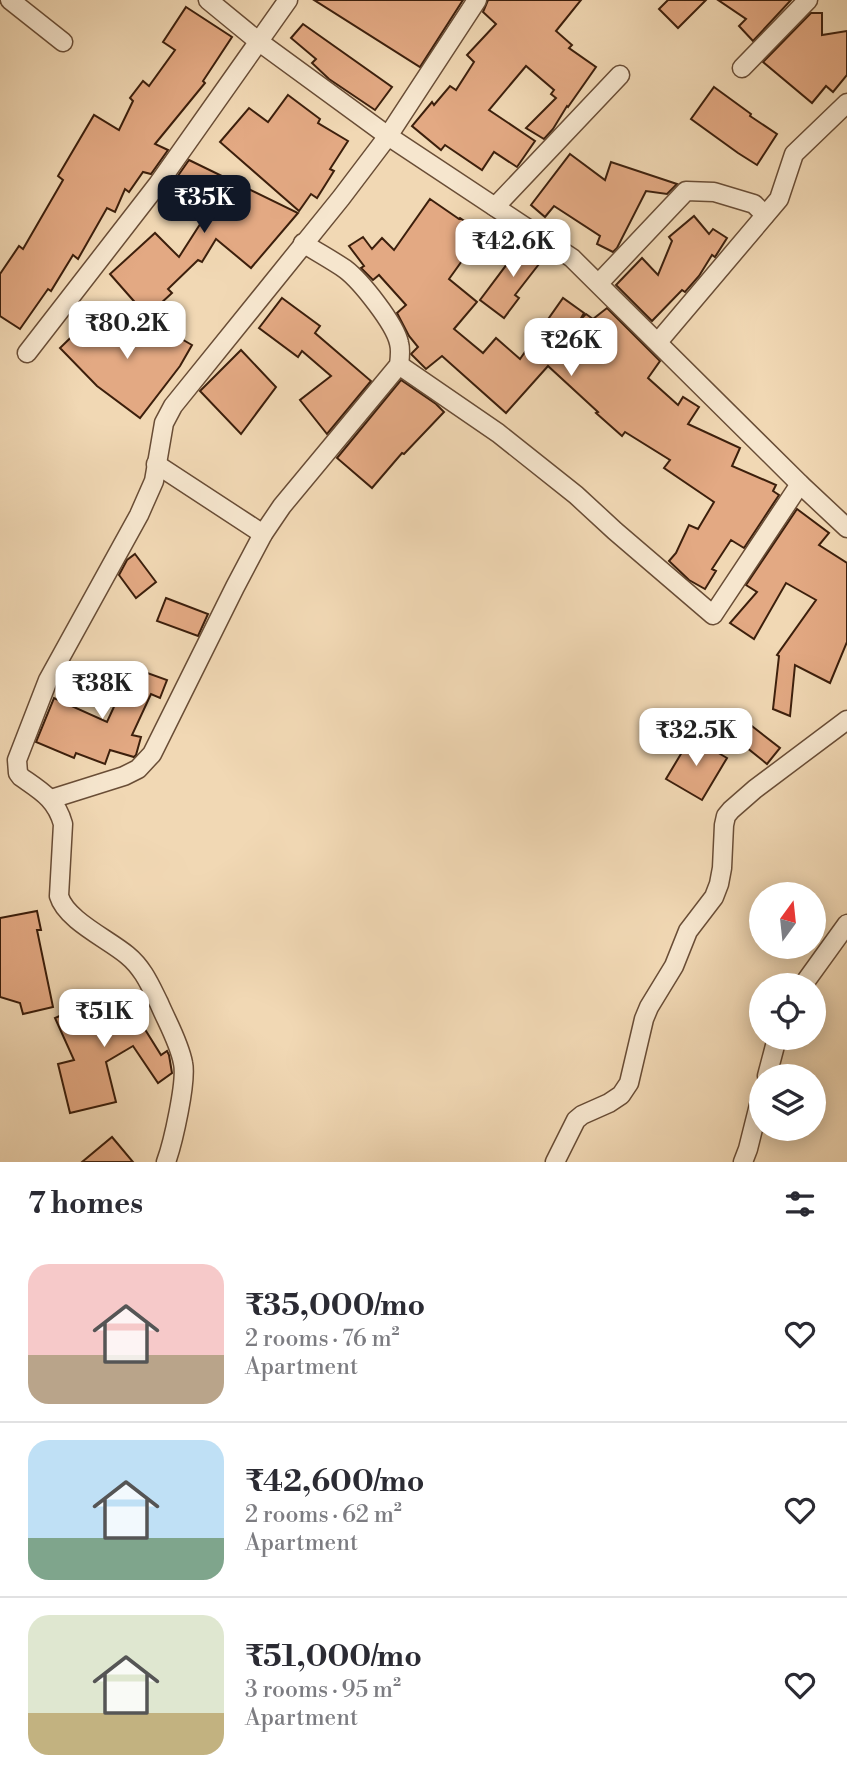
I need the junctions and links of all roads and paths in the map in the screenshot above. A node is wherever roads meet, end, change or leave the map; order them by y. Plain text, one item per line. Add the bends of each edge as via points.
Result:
1 (10, 0) edge
2 (208, 0) edge
3 (288, 0) edge
4 (477, 0) edge
5 (808, 0) edge
6 (258, 41) junction
7 (63, 42) dead end
8 (742, 68) dead end
9 (620, 75) dead end
10 (847, 103) edge
11 (388, 136) junction
12 (495, 207) junction
13 (765, 215) junction
14 (303, 243) junction
15 (599, 283) junction
16 (658, 342) junction
17 (27, 353) dead end
18 (399, 365) junction
19 (156, 464) junction
20 (800, 484) junction
21 (847, 528) edge
22 (263, 534) junction
23 (847, 720) edge
24 (51, 799) junction
25 (847, 924) edge
26 (812, 973) edge
27 (750, 1141) edge
28 (166, 1162) edge
29 (555, 1162) edge
30 (743, 1162) edge

1 - 7 street
2 - 6 street
3 - 6 street
4 - 11 street
5 - 8 street
6 - 11 street
6 - 17 street via 158,184
9 - 12 street
10 - 13 street via 794,154 779,199
11 - 12 street
11 - 14 street
12 - 15 street via 572,258
13 - 15 street via 754,204 714,192 686,191
13 - 16 street
14 - 18 street via 357,280 396,333
14 - 19 street via 173,406 164,423
15 - 16 street
16 - 20 street
18 - 20 street via 566,487 713,615
18 - 22 street
19 - 22 street
19 - 24 street via 139,515 48,680 19,751 21,777
20 - 21 street
22 - 24 street via 152,754 124,776
23 - 29 street via 726,816 719,884 688,931 674,966 649,1007 629,1083 621,1095 576,1121
24 - 28 street via 63,824 61,903 145,973 183,1063 184,1081
25 - 26 street
27 - 30 street

